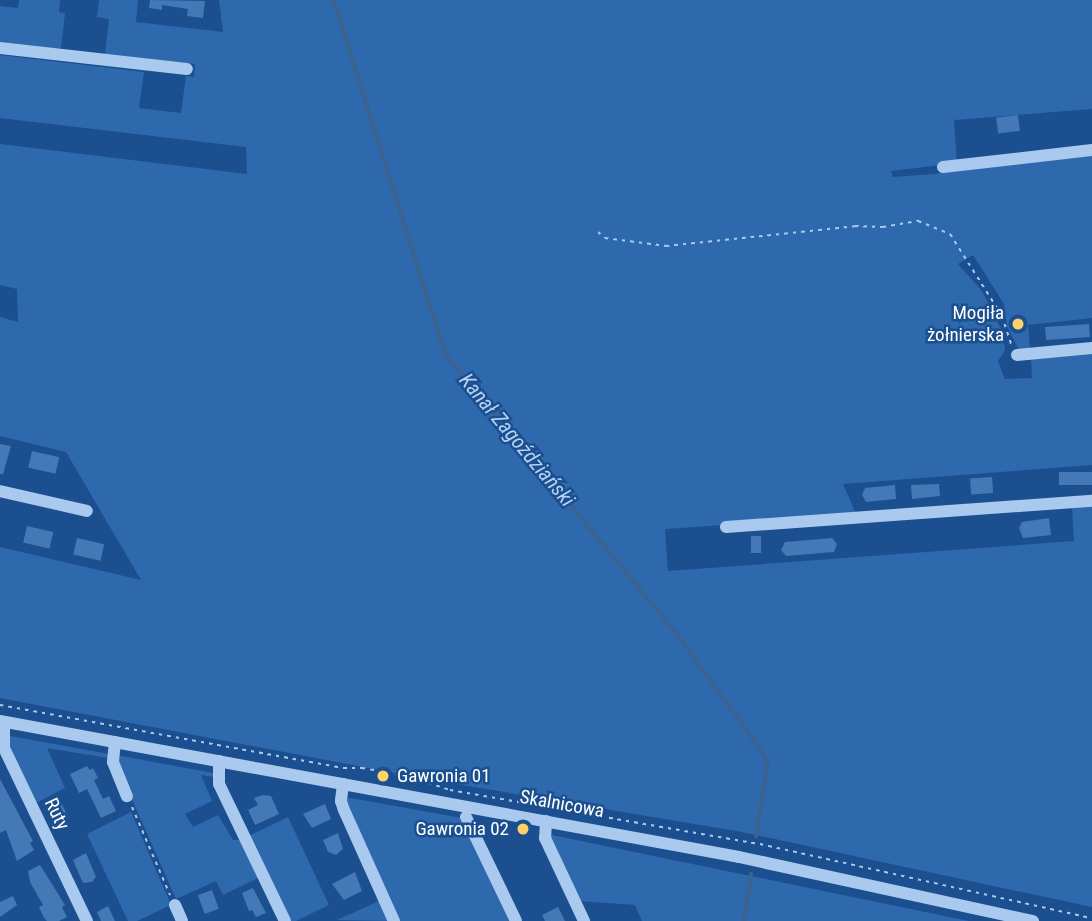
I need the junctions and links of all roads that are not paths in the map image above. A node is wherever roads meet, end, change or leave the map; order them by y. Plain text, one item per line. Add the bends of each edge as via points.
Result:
1 (0, 48) edge
2 (187, 69) dead end
3 (1092, 150) edge
4 (943, 167) dead end
5 (1092, 348) edge
6 (1017, 355) road end
7 (0, 491) edge
8 (1092, 501) edge
9 (87, 511) dead end
10 (726, 527) dead end
11 (2, 721) edge
12 (115, 742) junction
13 (219, 761) junction
14 (343, 784) junction
15 (127, 796) road end
16 (467, 817) dead end
17 (546, 821) junction
18 (175, 905) road end
19 (87, 921) edge
20 (183, 921) edge
21 (285, 921) edge
22 (394, 921) edge
23 (516, 921) edge
24 (584, 921) edge
25 (1033, 921) edge

1 - 2 street
3 - 4 street
5 - 6 street
7 - 9 street
8 - 10 street
11 - 12 street, Skalnicowa
11 - 19 street, Ruty via 4,748
12 - 13 street, Skalnicowa
12 - 15 street via 113,762
13 - 14 street, Skalnicowa
13 - 21 street via 219,784
14 - 17 street, Skalnicowa
14 - 22 street via 341,802
16 - 23 street
17 - 24 street via 545,838
17 - 25 street, Skalnicowa
18 - 20 street

